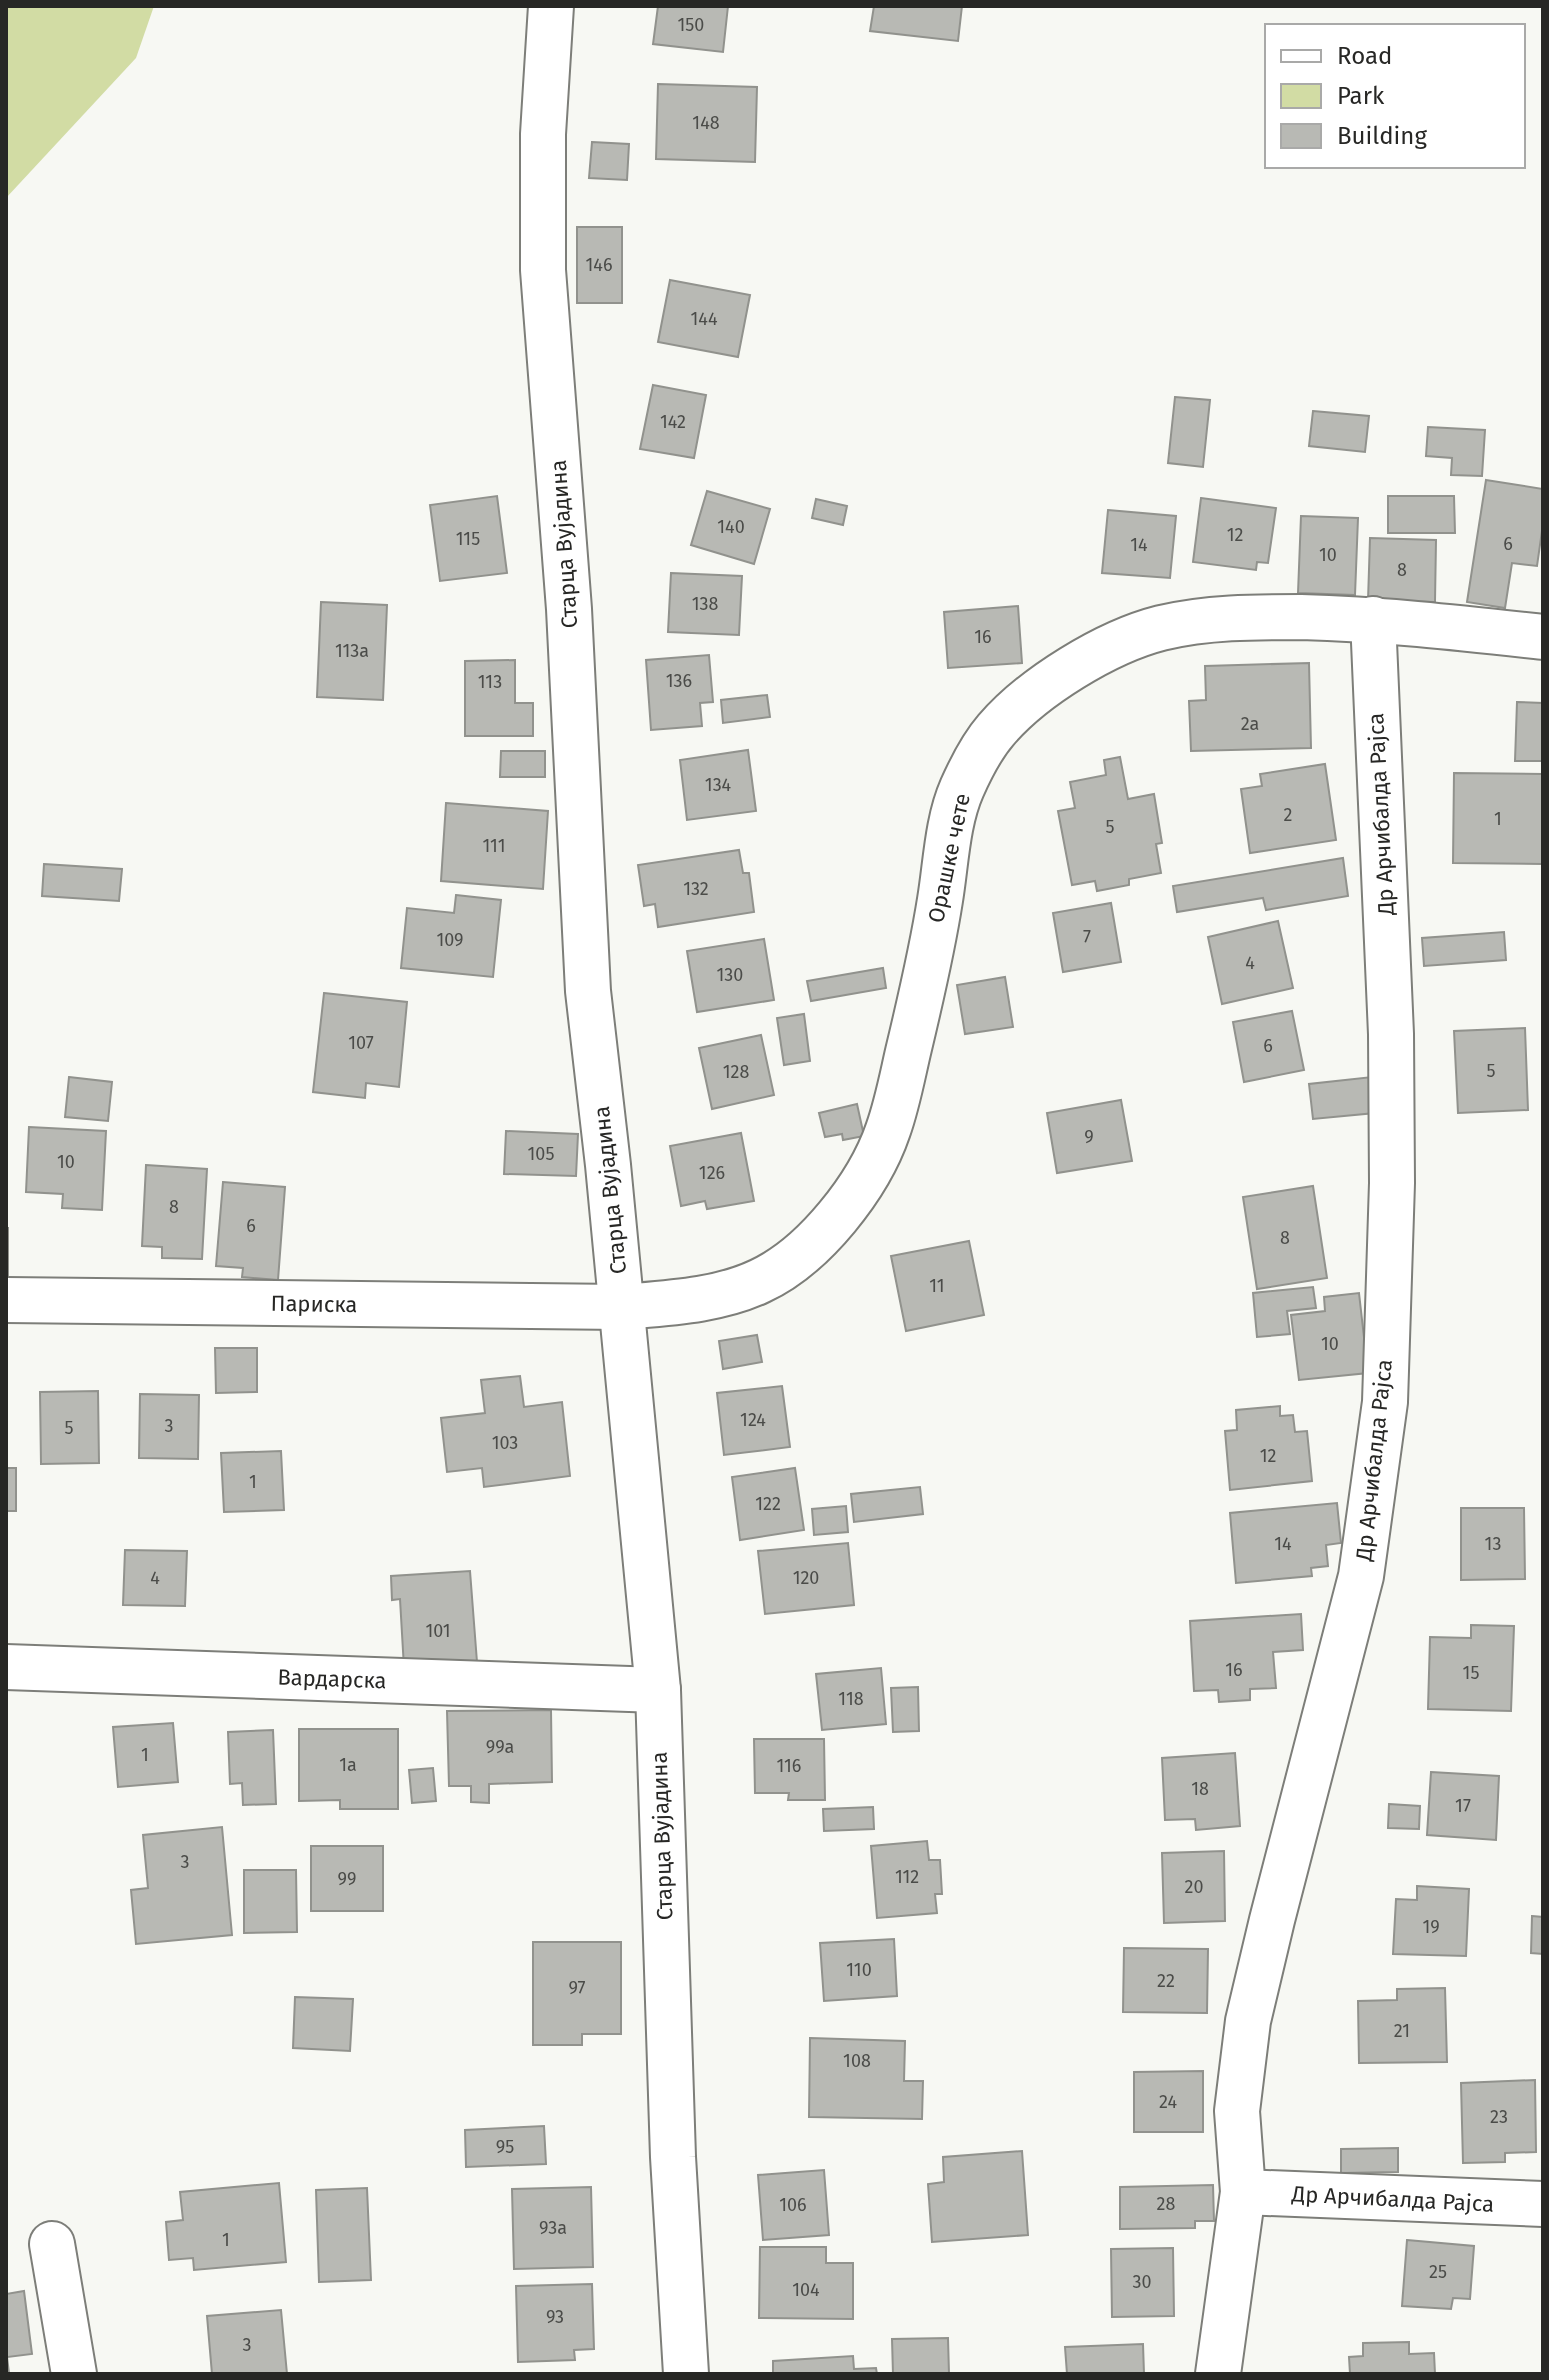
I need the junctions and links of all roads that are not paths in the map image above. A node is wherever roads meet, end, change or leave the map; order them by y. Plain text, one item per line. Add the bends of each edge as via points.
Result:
1 (551, 6) edge
2 (1373, 619) junction
3 (1543, 637) edge
4 (6, 1300) edge
5 (622, 1307) junction
6 (6, 1667) edge
7 (658, 1690) junction
8 (1243, 2192) junction
9 (1543, 2204) edge
10 (52, 2244) dead end
11 (74, 2374) edge
12 (686, 2374) edge
13 (1218, 2374) edge

1 - 5 street, Старца Вујадина via 543,134 543,270 569,609 588,991
2 - 3 street, Орашке чете
2 - 5 street, Орашке чете via 1233,616 1160,629 1106,649 1022,705 995,732 961,789 888,1131 848,1204 809,1248 762,1281 681,1302
2 - 8 street, Др Арчибалда Рајса via 1391,1034 1385,1402 1361,1576 1248,2021 1237,2111
4 - 5 street, Париска
5 - 7 street, Старца Вујадина
6 - 7 street, Вардарска
7 - 12 street, Старца Вујадина via 673,2157
8 - 9 street, Др Арчибалда Рајса
8 - 13 street, Др Арчибалда Рајса
10 - 11 street

